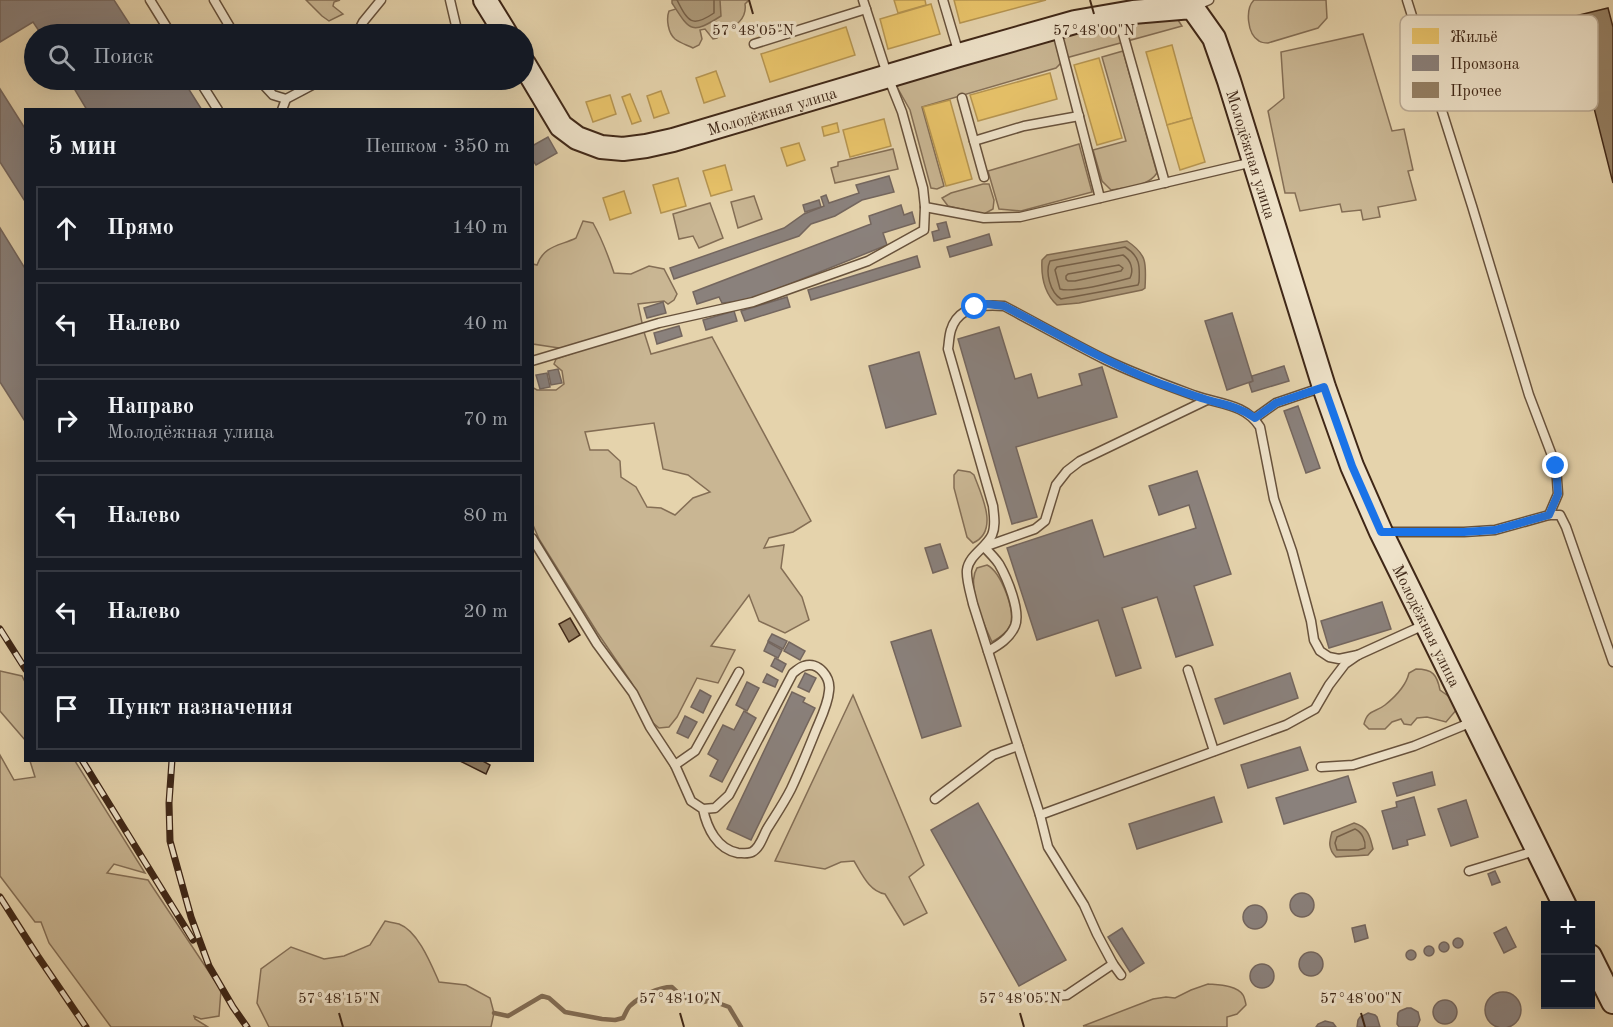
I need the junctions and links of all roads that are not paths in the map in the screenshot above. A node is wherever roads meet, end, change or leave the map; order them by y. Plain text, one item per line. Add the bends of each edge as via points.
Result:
1 (150, 0) edge
2 (214, 0) edge
3 (381, 0) edge
4 (450, 0) edge
5 (485, 0) edge
6 (944, 0) edge
7 (1407, 0) edge
8 (865, 4) edge
9 (1201, 4) edge
10 (1124, 11) junction
11 (1412, 15) edge
12 (165, 24) edge
13 (228, 24) edge
14 (362, 24) edge
15 (456, 24) edge
16 (500, 24) edge
17 (1056, 27) junction
18 (753, 44) dead end
19 (959, 55) junction
20 (888, 77) junction
21 (534, 81) edge
22 (205, 90) edge
23 (268, 90) edge
24 (303, 90) edge
25 (962, 98) dead end
26 (286, 99) junction
27 (217, 108) edge
28 (283, 108) edge
29 (1443, 111) edge
30 (1079, 116) junction
31 (974, 141) junction
32 (1253, 162) junction
33 (984, 177) dead end
34 (1165, 183) junction
35 (1100, 198) junction
36 (925, 207) junction
37 (534, 360) edge
38 (1324, 387) junction
39 (1207, 400) junction
40 (1255, 418) junction
41 (1549, 515) junction
42 (1381, 532) junction
43 (534, 541) edge
44 (984, 547) junction
45 (1426, 624) junction
46 (988, 651) junction
47 (1358, 655) junction
48 (1613, 662) edge
49 (1188, 670) dead end
50 (739, 672) dead end
51 (1474, 721) junction
52 (1018, 746) junction
53 (1214, 751) junction
54 (675, 765) junction
55 (1321, 766) dead end
56 (935, 799) dead end
57 (703, 809) junction
58 (1040, 815) junction
59 (1538, 850) junction
60 (1469, 871) dead end
61 (1563, 901) edge
62 (1113, 964) junction
63 (1595, 966) edge
64 (1121, 975) dead end
65 (1031, 998) dead end
66 (1613, 1002) edge

1 - 12 lane
2 - 13 lane
3 - 14 lane
4 - 15 lane
5 - 16 street
6 - 19 lane
7 - 11 lane
8 - 18 lane
8 - 20 lane
9 - 10 street, Молодёжная улица
9 - 32 street, Молодёжная улица
10 - 17 street, Молодёжная улица
10 - 34 lane
17 - 19 street, Молодёжная улица
17 - 30 lane
19 - 20 street, Молодёжная улица
20 - 21 street, Молодёжная улица via 673,140 623,150 601,147 561,126
20 - 36 lane via 902,112
22 - 27 lane
23 - 26 lane
24 - 26 lane
25 - 31 lane
26 - 28 lane
29 - 41 lane via 1529,395 1556,466 1558,494
30 - 31 lane via 1024,126
30 - 35 lane
31 - 33 lane
32 - 34 lane
32 - 38 street, Молодёжная улица
34 - 35 lane
35 - 36 lane via 1020,217 984,218
36 - 37 lane via 924,230 868,261 753,302 659,323
38 - 40 lane via 1276,403
38 - 42 street, Молодёжная улица
39 - 40 lane via 1231,405
39 - 44 lane via 1080,461 1056,485 1045,521 1035,529
39 - 44 lane via 1107,360 1004,306 987,304 960,314 951,329 948,349 993,506 995,522
40 - 47 lane via 1314,640 1329,657
41 - 42 lane via 1495,530
41 - 48 lane via 1560,515 1566,527
42 - 45 street, Молодёжная улица
43 - 54 lane
44 - 46 lane via 972,558 967,570
44 - 46 lane via 999,565 1017,619 1010,635
45 - 47 lane
45 - 51 street, Молодёжная улица
46 - 52 lane
47 - 53 lane via 1345,664 1315,709 1286,725
49 - 53 lane
50 - 54 lane via 695,751
51 - 55 lane via 1353,765
51 - 59 street, Молодёжная улица
52 - 56 lane via 993,755
52 - 58 lane
53 - 58 lane
54 - 57 lane via 692,801
57 - 57 lane via 706,823 724,847 743,854 753,852 760,844 790,790 825,707 830,690 822,670 805,665 793,673 729,795 715,808
58 - 62 lane via 1048,847 1084,905
59 - 60 lane
59 - 61 street, Молодёжная улица
62 - 64 lane
62 - 65 lane via 1067,995
63 - 66 street

